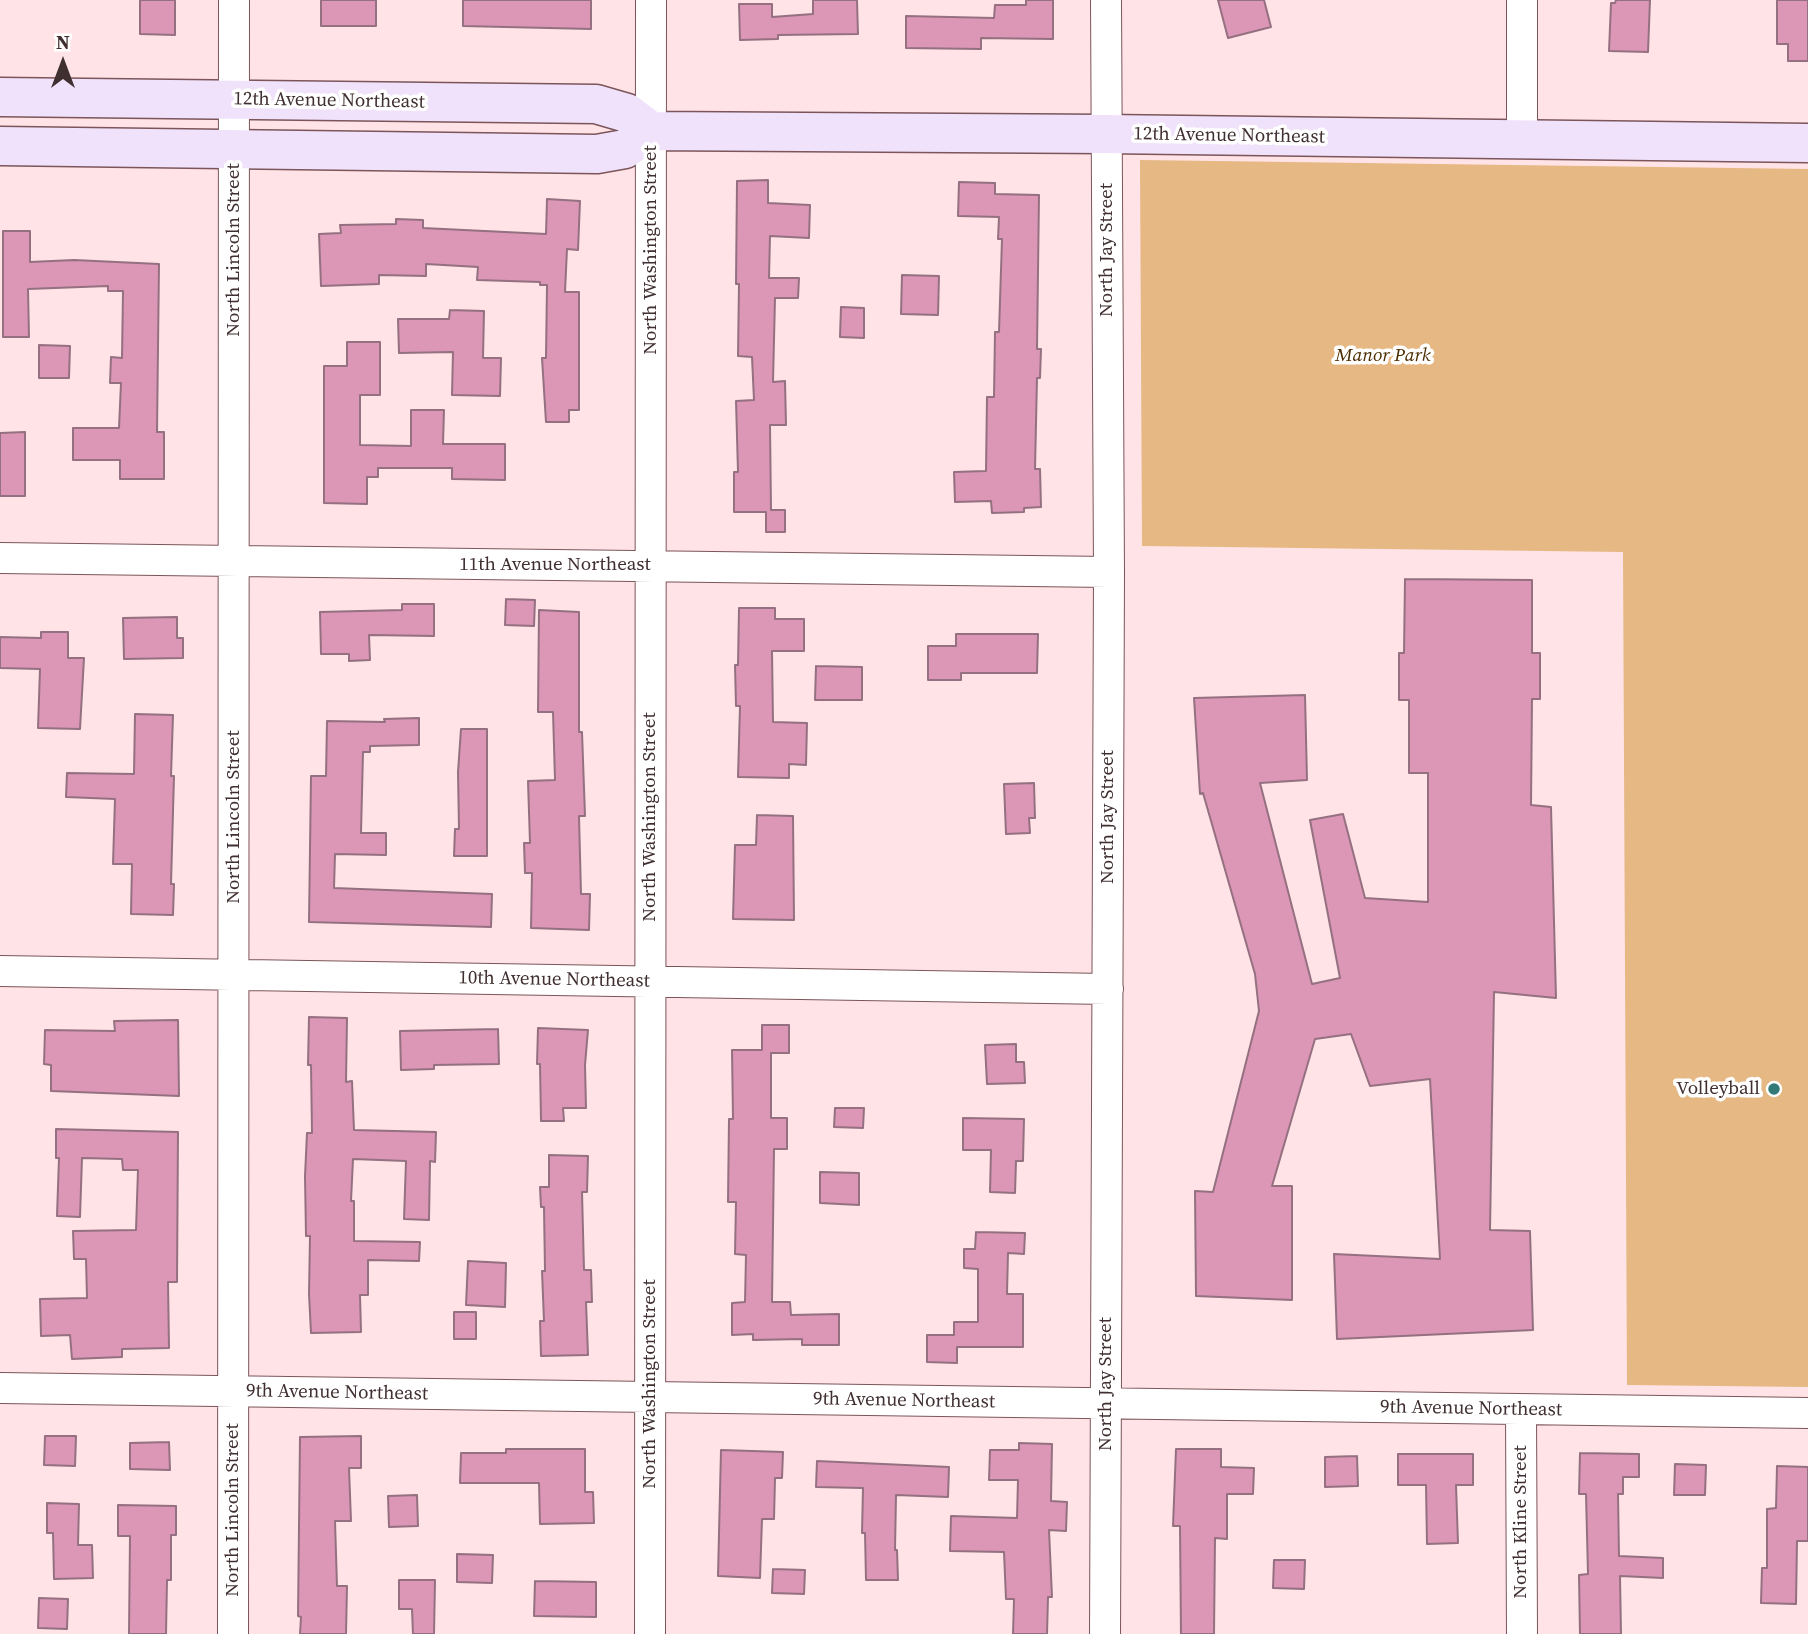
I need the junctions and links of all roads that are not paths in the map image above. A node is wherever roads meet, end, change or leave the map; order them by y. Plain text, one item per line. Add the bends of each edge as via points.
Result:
1 (234, 0) edge
2 (651, 0) edge
3 (1106, 0) edge
4 (1522, 0) edge
5 (0, 97) edge
6 (233, 99) junction
7 (651, 131) junction
8 (1106, 134) junction
9 (1522, 141) junction
10 (1808, 143) edge
11 (0, 146) edge
12 (234, 149) junction
13 (0, 558) edge
14 (233, 561) junction
15 (650, 566) junction
16 (1109, 572) junction
17 (0, 971) edge
18 (234, 974) junction
19 (649, 982) junction
20 (1108, 989) junction
21 (0, 1388) edge
22 (234, 1391) junction
23 (650, 1398) junction
24 (1106, 1404) junction
25 (1521, 1409) junction
26 (1808, 1413) edge
27 (233, 1634) edge
28 (650, 1634) edge
29 (1105, 1634) edge
30 (1522, 1634) edge

1 - 6 street, North Lincoln Street
2 - 7 street, North Washington Street
3 - 8 street, North Jay Street
4 - 9 street
5 - 6 street, 12th Avenue Northeast
6 - 7 street, 12th Avenue Northeast via 596,104 627,113
6 - 12 street, North Lincoln Street
7 - 8 street, 12th Avenue Northeast
7 - 12 street via 625,149 597,154
7 - 15 street, North Washington Street
8 - 9 street, 12th Avenue Northeast
8 - 16 street, North Jay Street
9 - 10 street, 12th Avenue Northeast
11 - 12 street
12 - 14 street, North Lincoln Street
13 - 14 street, 11th Avenue Northeast
14 - 15 street, 11th Avenue Northeast
14 - 18 street, North Lincoln Street
15 - 16 street, 11th Avenue Northeast
15 - 19 street, North Washington Street
16 - 20 street, North Jay Street
17 - 18 street, 10th Avenue Northeast
18 - 19 street, 10th Avenue Northeast
18 - 22 street, North Lincoln Street
19 - 20 street, 10th Avenue Northeast
19 - 23 street, North Washington Street
20 - 24 street, North Jay Street
21 - 22 street, 9th Avenue Northeast
22 - 23 street, 9th Avenue Northeast
22 - 27 street, North Lincoln Street
23 - 24 street, 9th Avenue Northeast
23 - 28 street, North Washington Street
24 - 25 street, 9th Avenue Northeast
24 - 29 street, North Jay Street
25 - 26 street, 9th Avenue Northeast
25 - 30 street, North Kline Street

